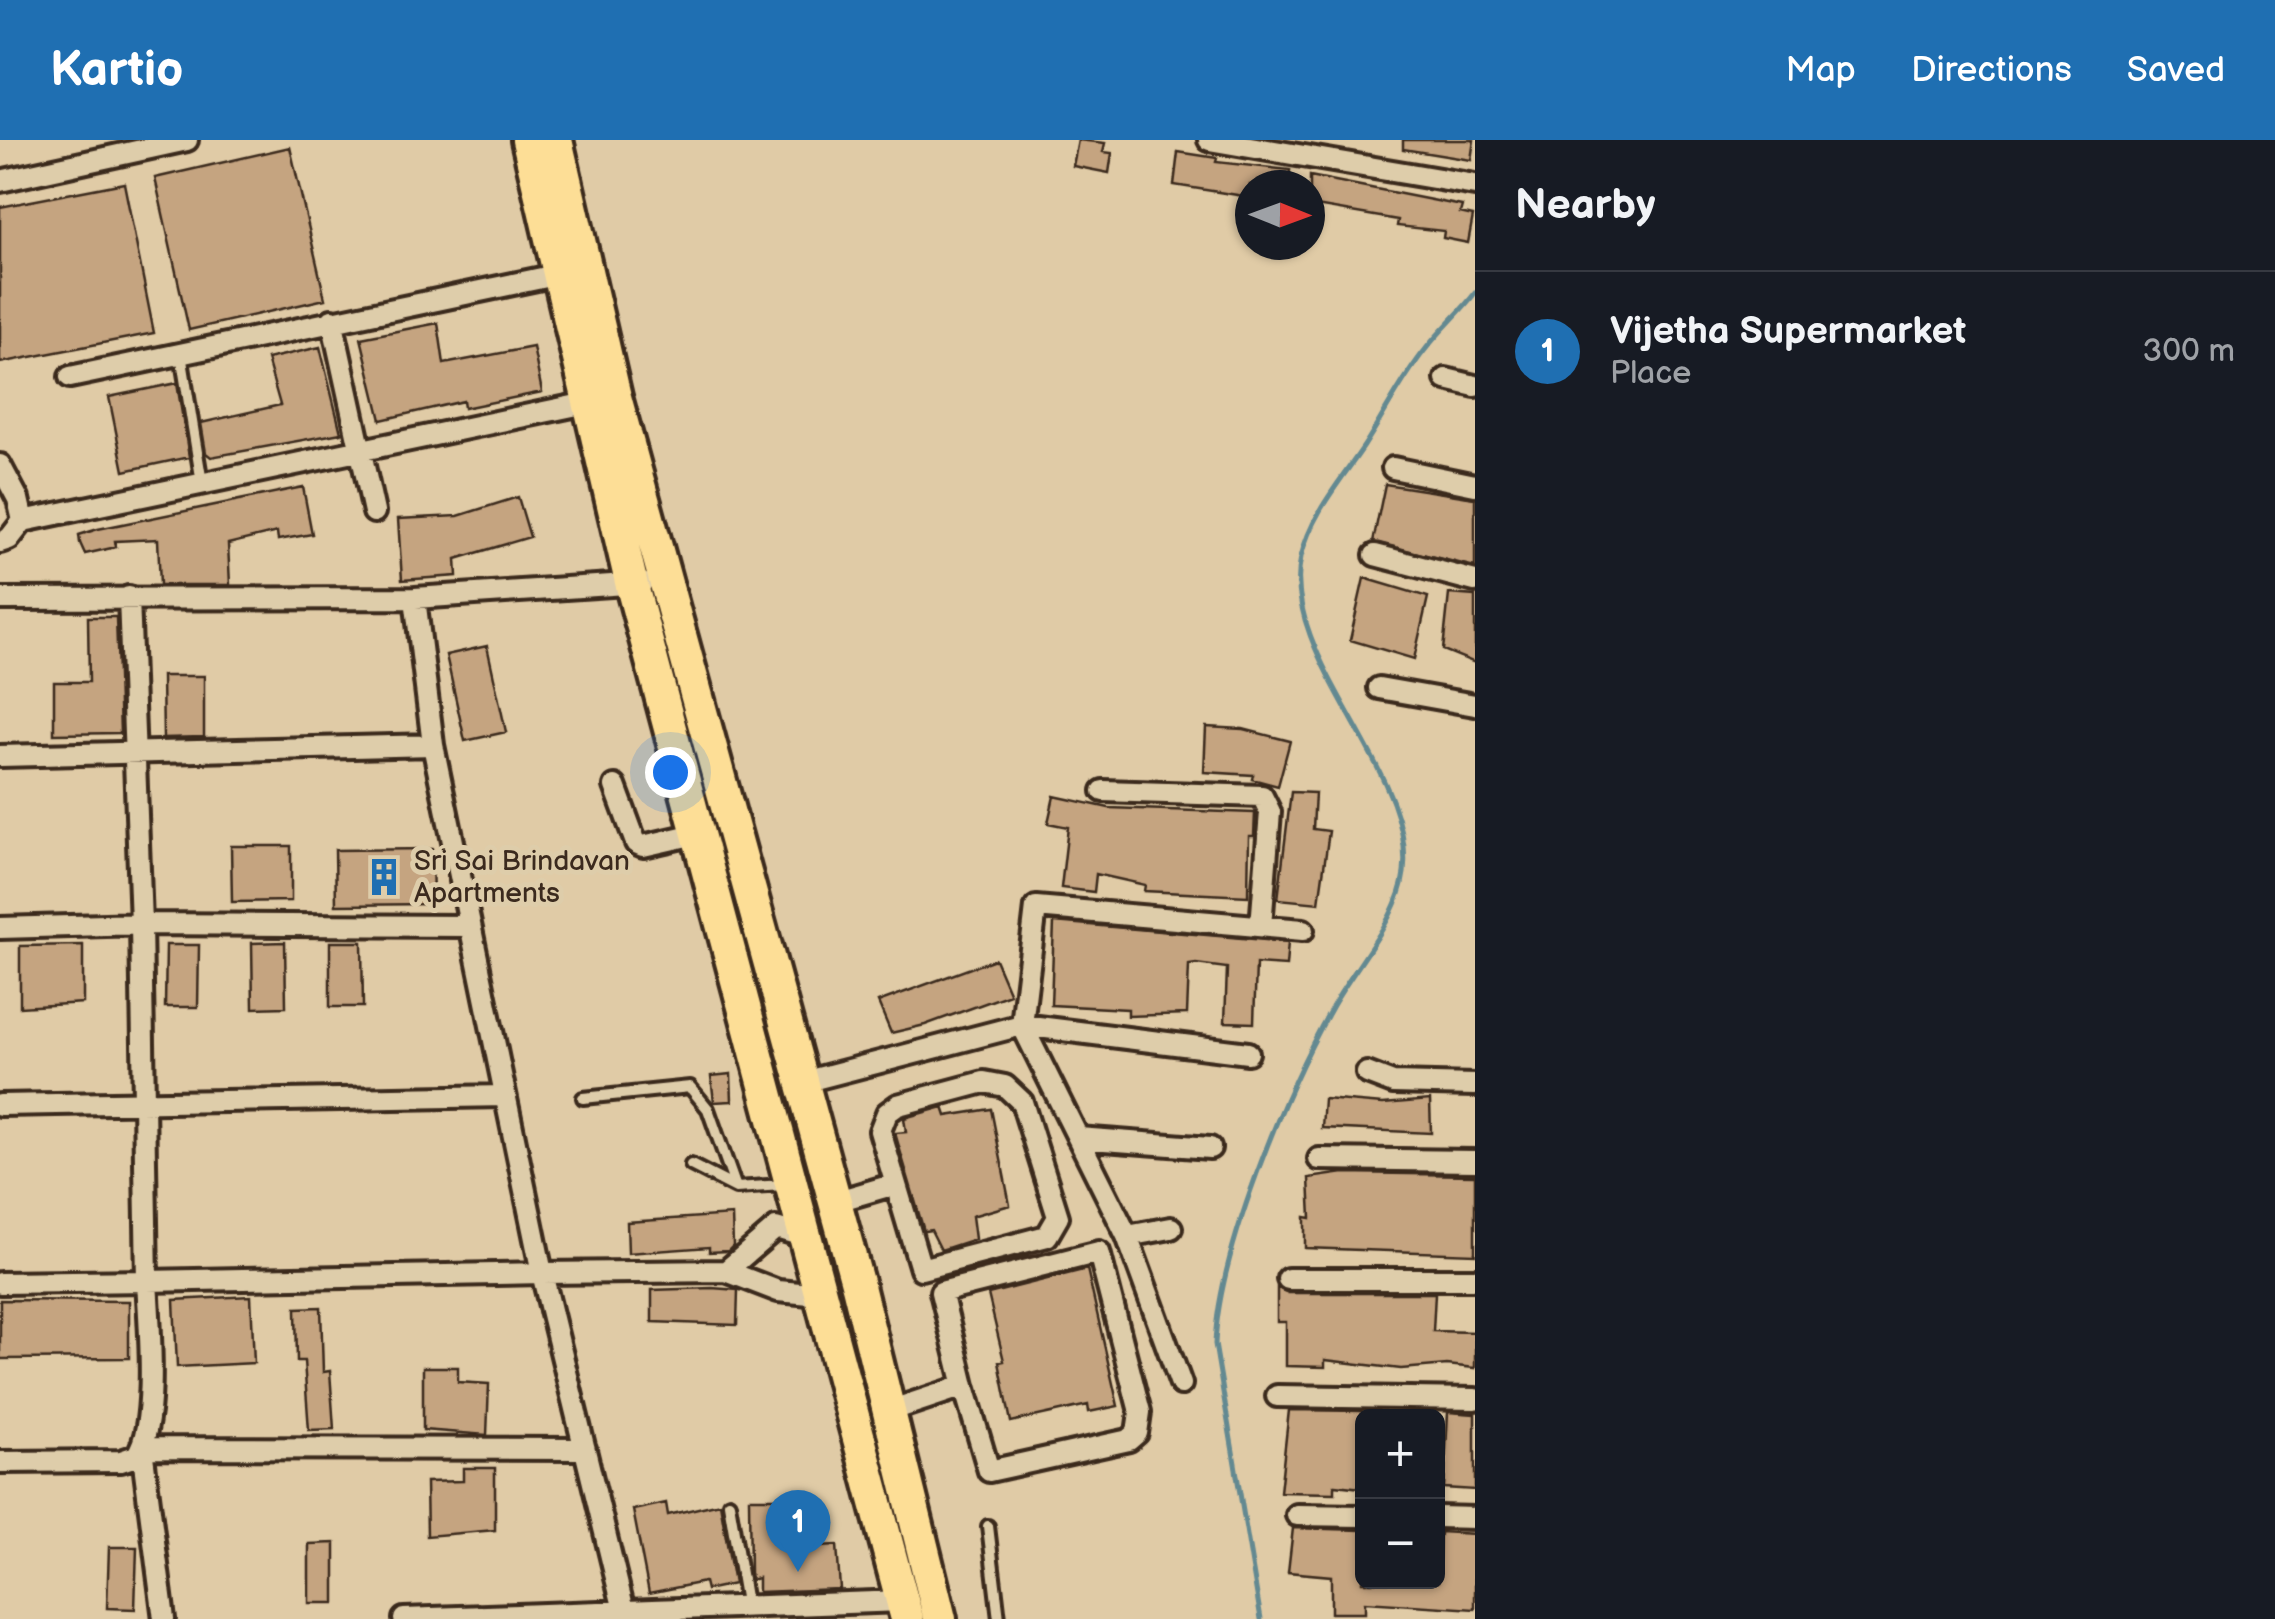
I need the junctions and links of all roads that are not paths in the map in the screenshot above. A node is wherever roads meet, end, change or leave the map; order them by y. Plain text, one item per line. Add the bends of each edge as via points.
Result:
1 (187, 140) edge
2 (528, 140) edge
3 (556, 140) edge
4 (1209, 140) edge
5 (1293, 148) edge
6 (0, 180) edge
7 (1475, 185) edge
8 (556, 275) junction
9 (332, 320) junction
10 (181, 353) junction
11 (70, 377) dead end
12 (1446, 379) dead end
13 (1475, 386) edge
14 (586, 403) junction
15 (360, 448) junction
16 (0, 465) edge
17 (1394, 468) dead end
18 (202, 483) junction
19 (1475, 485) edge
20 (374, 512) dead end
21 (23, 521) junction
22 (0, 542) edge
23 (1374, 555) dead end
24 (1475, 580) edge
25 (648, 581) junction
26 (129, 597) junction
27 (415, 598) junction
28 (0, 599) edge
29 (1378, 688) dead end
30 (1475, 705) edge
31 (433, 745) junction
32 (134, 752) junction
33 (0, 756) edge
34 (615, 786) dead end
35 (1103, 791) dead end
36 (716, 849) junction
37 (141, 924) junction
38 (468, 926) junction
39 (1261, 926) junction
40 (0, 928) edge
41 (1304, 930) dead end
42 (1022, 1025) junction
43 (1248, 1053) dead end
44 (1367, 1073) dead end
45 (803, 1082) junction
46 (1475, 1085) edge
47 (505, 1096) junction
48 (582, 1098) dead end
49 (0, 1104) edge
50 (143, 1104) junction
51 (1078, 1138) junction
52 (1210, 1148) dead end
53 (1320, 1160) dead end
54 (1475, 1161) edge
55 (691, 1164) dead end
56 (790, 1184) junction
57 (892, 1185) junction
58 (736, 1188) junction
59 (834, 1202) junction
60 (1172, 1228) dead end
61 (1127, 1236) junction
62 (809, 1238) junction
63 (726, 1272) junction
64 (542, 1273) junction
65 (1288, 1279) dead end
66 (1475, 1279) edge
67 (148, 1280) junction
68 (0, 1283) edge
69 (821, 1294) junction
70 (1181, 1384) dead end
71 (964, 1386) junction
72 (1277, 1396) dead end
73 (1475, 1399) edge
74 (886, 1412) junction
75 (142, 1448) junction
76 (585, 1449) junction
77 (0, 1462) edge
78 (729, 1503) dead end
79 (1296, 1515) dead end
80 (1355, 1516) edge
81 (1445, 1517) edge
82 (1475, 1518) edge
83 (988, 1526) dead end
84 (748, 1609) junction
85 (904, 1610) edge
86 (839, 1612) edge
87 (626, 1617) edge
88 (164, 1619) edge
89 (404, 1619) edge
90 (940, 1619) edge
91 (999, 1619) edge

1 - 6 street
2 - 8 main road
3 - 25 main road via 615,397
4 - 5 street
5 - 7 street
8 - 9 street
8 - 14 main road
9 - 10 street
9 - 15 street
10 - 11 street
10 - 18 lane
12 - 13 street
14 - 15 street
14 - 25 main road
15 - 18 street
15 - 20 street
16 - 21 street
17 - 19 street
18 - 21 street
21 - 22 street
23 - 24 street
25 - 27 street
25 - 36 main road
26 - 27 street
26 - 28 street
26 - 32 street
27 - 31 street
29 - 30 street
31 - 32 street
31 - 38 street
32 - 33 street
32 - 37 street
34 - 36 street via 636,843
35 - 39 street via 1262,796 1270,812
36 - 45 main road
36 - 56 main road
37 - 38 street
37 - 40 street
37 - 50 street
38 - 47 street
39 - 41 street
39 - 42 street via 1036,907
42 - 43 street
42 - 45 street
42 - 51 street
44 - 46 street via 1393,1084
45 - 59 main road
47 - 50 street
47 - 64 street
48 - 58 lane via 690,1087 708,1108
49 - 50 street
50 - 67 street
51 - 52 street
51 - 61 street
53 - 54 street
55 - 58 lane
56 - 58 lane
56 - 62 main road
57 - 57 street via 880,1131 887,1113 984,1082 1005,1086 1022,1102 1058,1216 1046,1236 920,1269
57 - 59 street
59 - 74 main road
60 - 61 street
61 - 70 street
62 - 63 street via 776,1228
62 - 69 main road
63 - 64 street
63 - 69 street via 778,1291
64 - 67 street
64 - 76 street
65 - 66 street
67 - 68 street
67 - 75 street
69 - 85 main road
71 - 71 street via 988,1471 1137,1433 1140,1412 1099,1252 941,1292
71 - 74 street
72 - 73 street
74 - 90 main road
75 - 76 street
75 - 77 street via 121,1461
75 - 88 street
76 - 87 street
78 - 84 lane
79 - 80 street
81 - 82 street
83 - 91 lane
84 - 86 street
84 - 87 street
85 - 86 street
87 - 89 street

